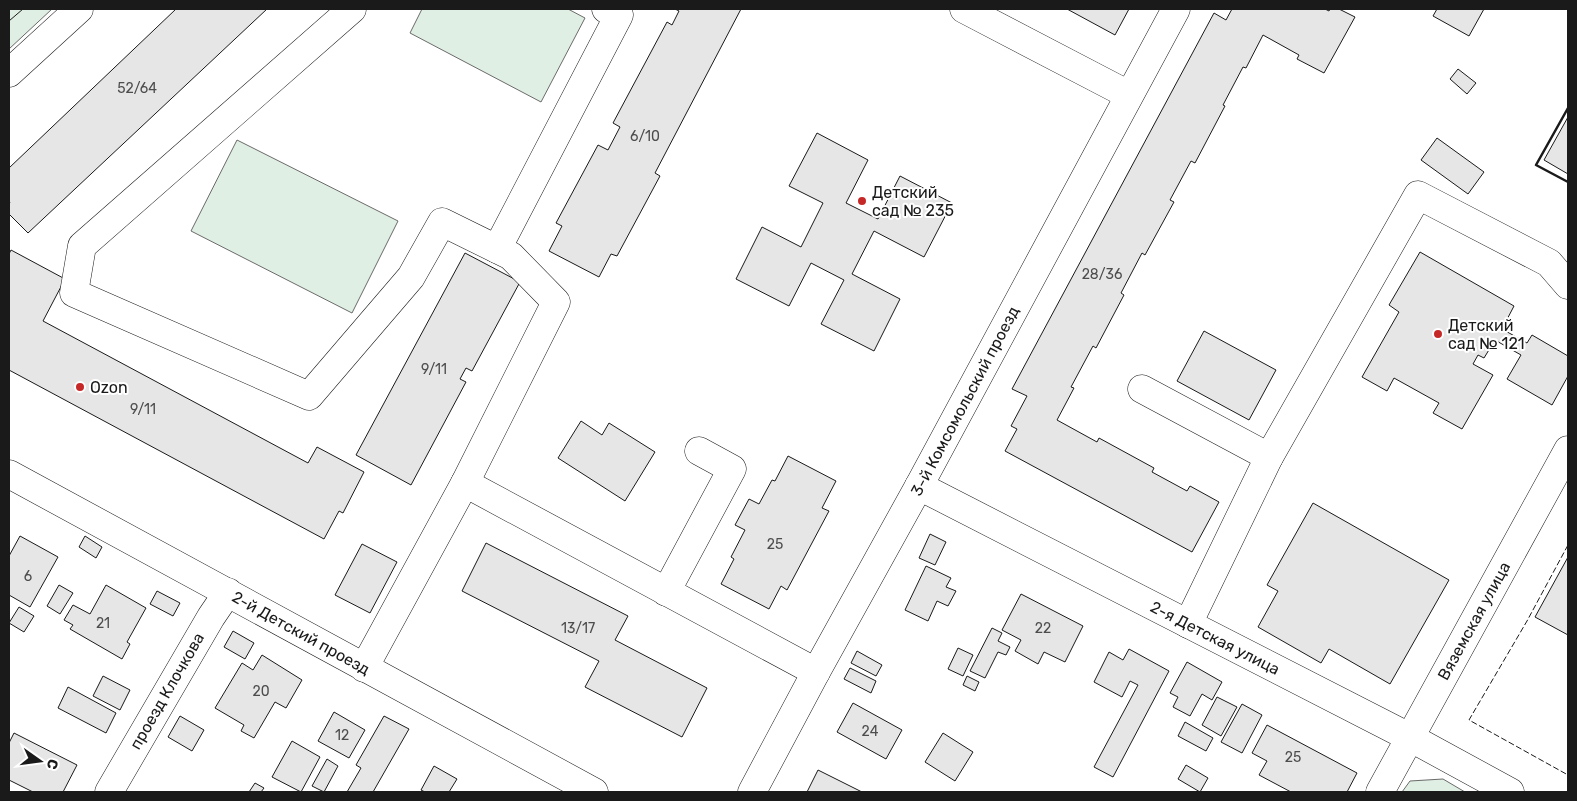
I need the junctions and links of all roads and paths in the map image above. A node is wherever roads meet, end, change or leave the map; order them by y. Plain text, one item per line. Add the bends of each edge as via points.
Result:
1 (79, 9) edge
2 (352, 9) edge
3 (606, 9) edge
4 (964, 9) edge
5 (1176, 9) edge
6 (9, 72) edge
7 (1128, 95) junction
8 (497, 249) junction
9 (1568, 284) edge
10 (1142, 389) dead end
11 (1568, 450) edge
12 (699, 451) dead end
13 (1269, 457) junction
14 (9, 474) edge
15 (465, 483) junction
16 (919, 486) junction
17 (228, 592) junction
18 (666, 592) junction
19 (1188, 624) junction
20 (364, 668) junction
21 (816, 672) junction
22 (1411, 738) junction
23 (109, 792) edge
24 (594, 792) edge
25 (752, 792) edge
26 (1380, 792) edge
27 (1510, 792) edge

1 - 6 street
2 - 8 street via 82,246 74,293 309,396 412,277 442,222
3 - 8 street via 619,15
4 - 7 street
5 - 7 street, 3-й Комсомольский проезд
7 - 16 street, 3-й Комсомольский проезд
8 - 15 street via 511,256 556,302
9 - 13 street via 1549,263 1418,195
10 - 13 street
11 - 22 street, Вяземская улица
12 - 18 street via 732,469
13 - 19 street
14 - 17 street, 2-й Детский проезд
15 - 18 street
15 - 20 street
16 - 19 street, 2-я Детская улица
16 - 21 street, 3-й Комсомольский проезд
17 - 20 street, 2-й Детский проезд
17 - 23 street, проезд Клочкова via 210,617
18 - 21 street
19 - 22 street, 2-я Детская улица
20 - 24 street, 2-й Детский проезд
21 - 25 street, 3-й Комсомольский проезд
22 - 26 street, Вяземская улица
22 - 27 street, 2-я Детская улица

